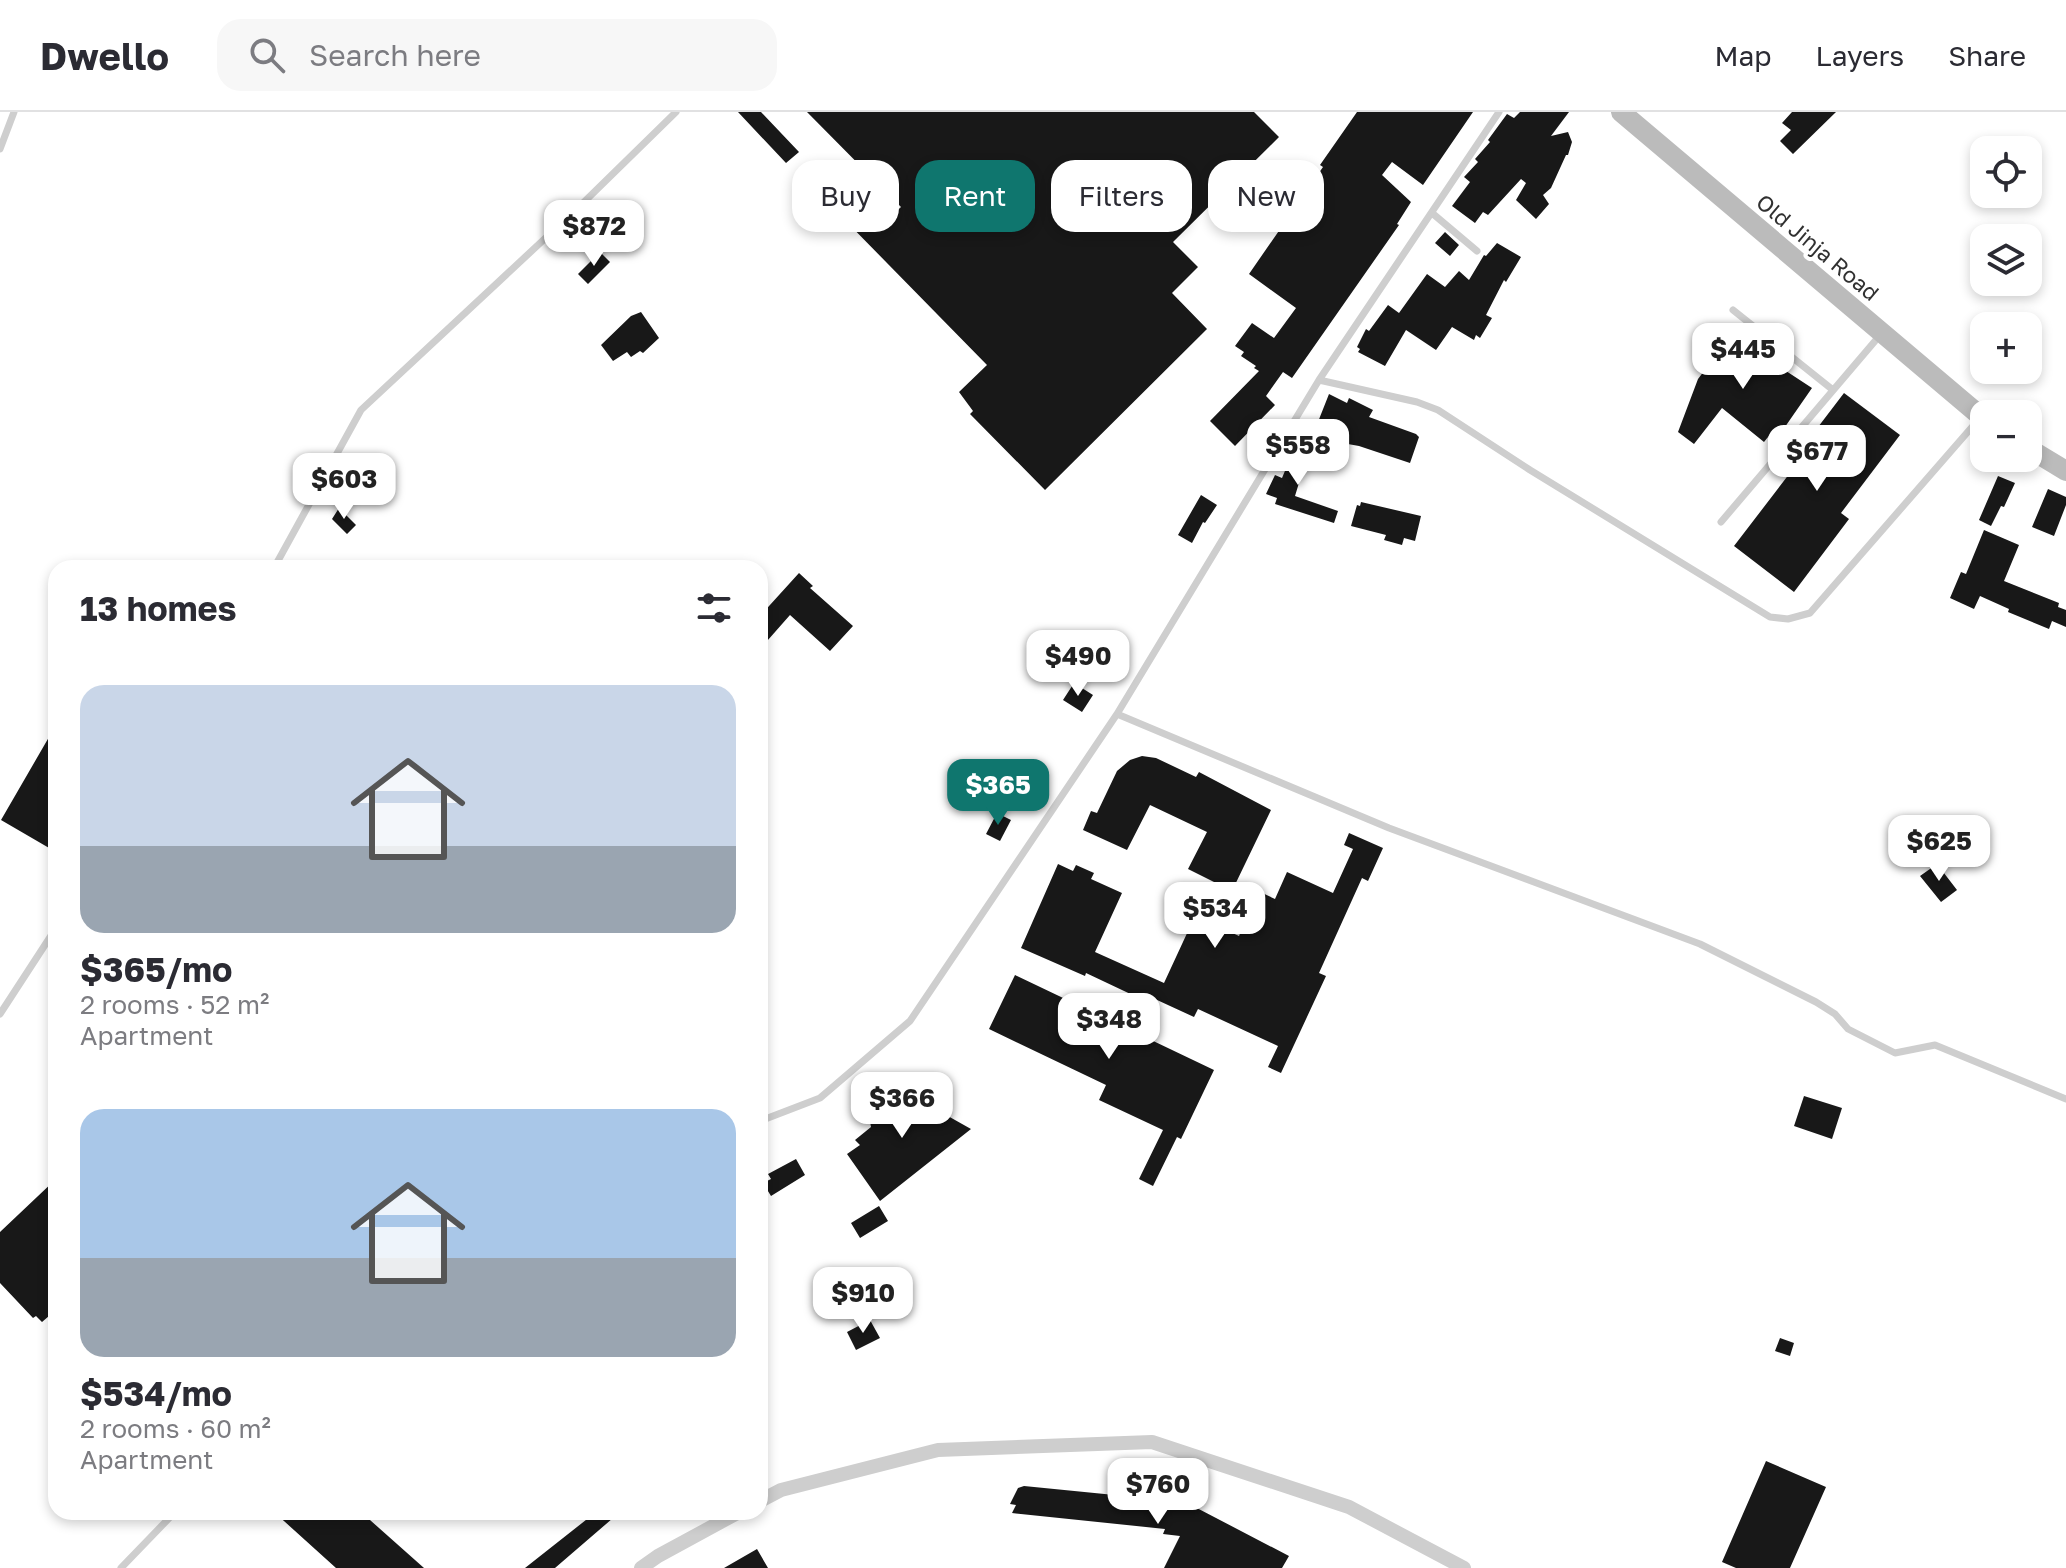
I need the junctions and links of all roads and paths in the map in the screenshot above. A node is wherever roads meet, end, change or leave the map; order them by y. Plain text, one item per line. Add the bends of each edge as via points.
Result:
1 (14, 112) edge
2 (676, 112) edge
3 (1499, 112) edge
4 (1621, 112) edge
5 (0, 149) edge
6 (1432, 213) junction
7 (1477, 251) dead end
8 (1733, 310) dead end
9 (1882, 332) junction
10 (1319, 380) junction
11 (1833, 390) junction
12 (1970, 408) edge
13 (1970, 432) edge
14 (2042, 456) edge
15 (2066, 471) edge
16 (1721, 522) dead end
17 (278, 560) edge
18 (1117, 714) junction
19 (48, 940) edge
20 (0, 1014) edge
21 (2066, 1099) edge
22 (768, 1118) edge
23 (768, 1497) edge
24 (167, 1520) edge
25 (724, 1520) edge
26 (121, 1568) edge
27 (641, 1568) edge
28 (1464, 1568) edge

1 - 5 lane
2 - 17 lane via 361,410
3 - 6 lane
4 - 9 main road, Old Jinja Road
6 - 7 lane
6 - 10 lane
8 - 11 lane
9 - 11 lane
9 - 12 main road, Old Jinja Road
10 - 13 lane via 1438,410 1770,617 1788,619 1810,613
10 - 18 lane
11 - 16 lane
14 - 15 main road
18 - 21 lane via 1389,828 1700,944 1816,1002 1848,1029 1895,1053 1935,1045
18 - 22 lane via 910,1021 820,1098
19 - 20 lane
23 - 28 street via 938,1450 1152,1442 1349,1507
24 - 26 lane
25 - 27 street

